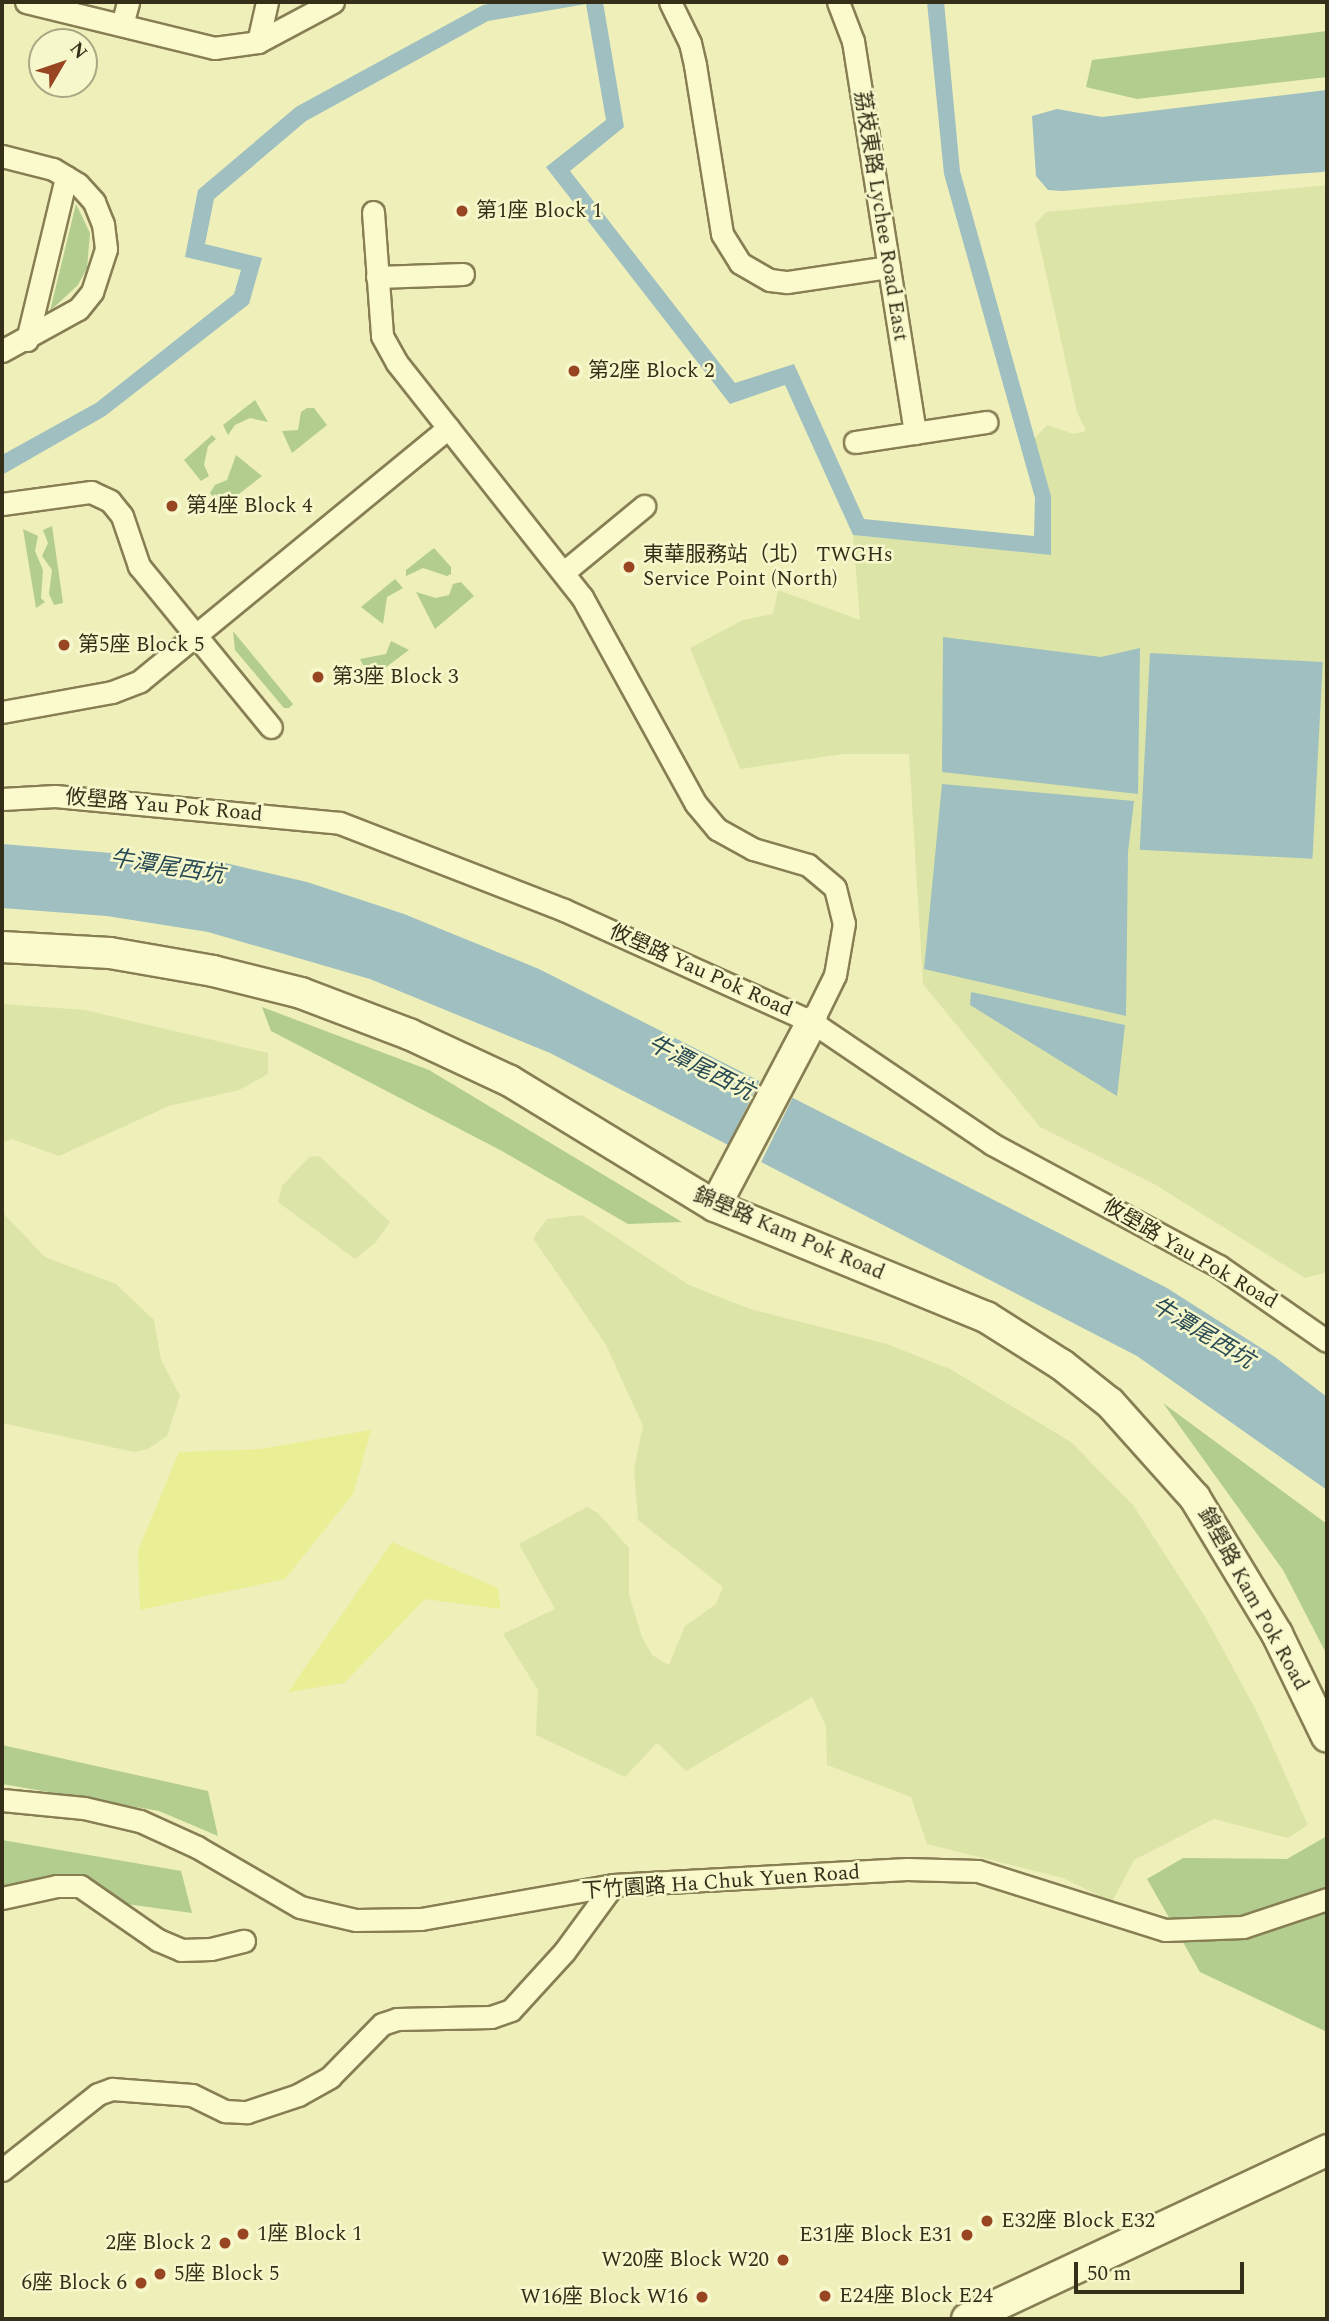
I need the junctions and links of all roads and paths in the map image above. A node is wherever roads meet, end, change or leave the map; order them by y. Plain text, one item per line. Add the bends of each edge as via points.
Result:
1 (26, 2) edge
2 (128, 2) edge
3 (267, 2) edge
4 (333, 2) edge
5 (670, 2) edge
6 (838, 2) edge
7 (122, 25) junction
8 (258, 42) junction
9 (2, 156) edge
10 (66, 177) junction
11 (373, 212) dead end
12 (889, 267) junction
13 (463, 274) dead end
14 (377, 278) junction
15 (27, 340) junction
16 (2, 351) edge
17 (986, 422) dead end
18 (448, 428) junction
19 (915, 433) junction
20 (855, 442) dead end
21 (2, 504) edge
22 (643, 506) dead end
23 (564, 572) junction
24 (196, 634) junction
25 (2, 712) edge
26 (271, 726) dead end
27 (2, 799) edge
28 (2, 947) edge
29 (812, 1022) junction
30 (721, 1195) junction
31 (1327, 1341) edge
32 (1327, 1737) edge
33 (2, 1800) edge
34 (612, 1885) junction
35 (2, 1898) edge
36 (1327, 1899) edge
37 (244, 1941) dead end
38 (1327, 2150) edge
39 (2, 2170) edge
40 (967, 2319) edge

1 - 7 street
2 - 7 street
3 - 8 street
4 - 8 street
5 - 12 street via 695,65 722,234 740,263 762,276 787,282
6 - 12 street, 荔枝東路 Lychee Road East via 853,41
7 - 8 street via 214,48
9 - 10 street
10 - 15 street
10 - 15 street via 94,202 103,225 102,271 78,309
11 - 14 street
12 - 19 street, 荔枝東路 Lychee Road East
13 - 14 street
14 - 18 street via 382,336 397,363
15 - 16 street
17 - 19 street
18 - 23 street
18 - 24 street
19 - 20 street
21 - 24 street via 102,494 122,516 139,566
22 - 23 street
23 - 29 street via 606,635 705,817 753,849 821,872 835,888 842,904 835,975
24 - 25 street via 126,687
24 - 26 street
27 - 29 street, 攸壆路 Yau Pok Road via 55,796 340,823 641,943
28 - 30 street, 錦壆路 Kam Pok Road via 110,953 214,971 301,993 409,1034 510,1081
29 - 30 street
29 - 31 street, 攸壆路 Yau Pok Road via 984,1138 1219,1266
30 - 32 street, 錦壆路 Kam Pok Road via 986,1317 1062,1364 1110,1403 1195,1498 1233,1555
33 - 34 street, 下竹園路 Ha Chuk Yuen Road via 84,1808 140,1821 197,1847 300,1907 356,1920 421,1919
34 - 36 street, 下竹園路 Ha Chuk Yuen Road via 907,1870 978,1871 1166,1930 1243,1927
34 - 39 street via 564,1952 511,2010 491,2017 397,2019 382,2024 330,2077 298,2095 247,2112 225,2111 192,2095 113,2089 98,2094
35 - 37 street via 80,1886 158,1940 181,1950
38 - 40 street

